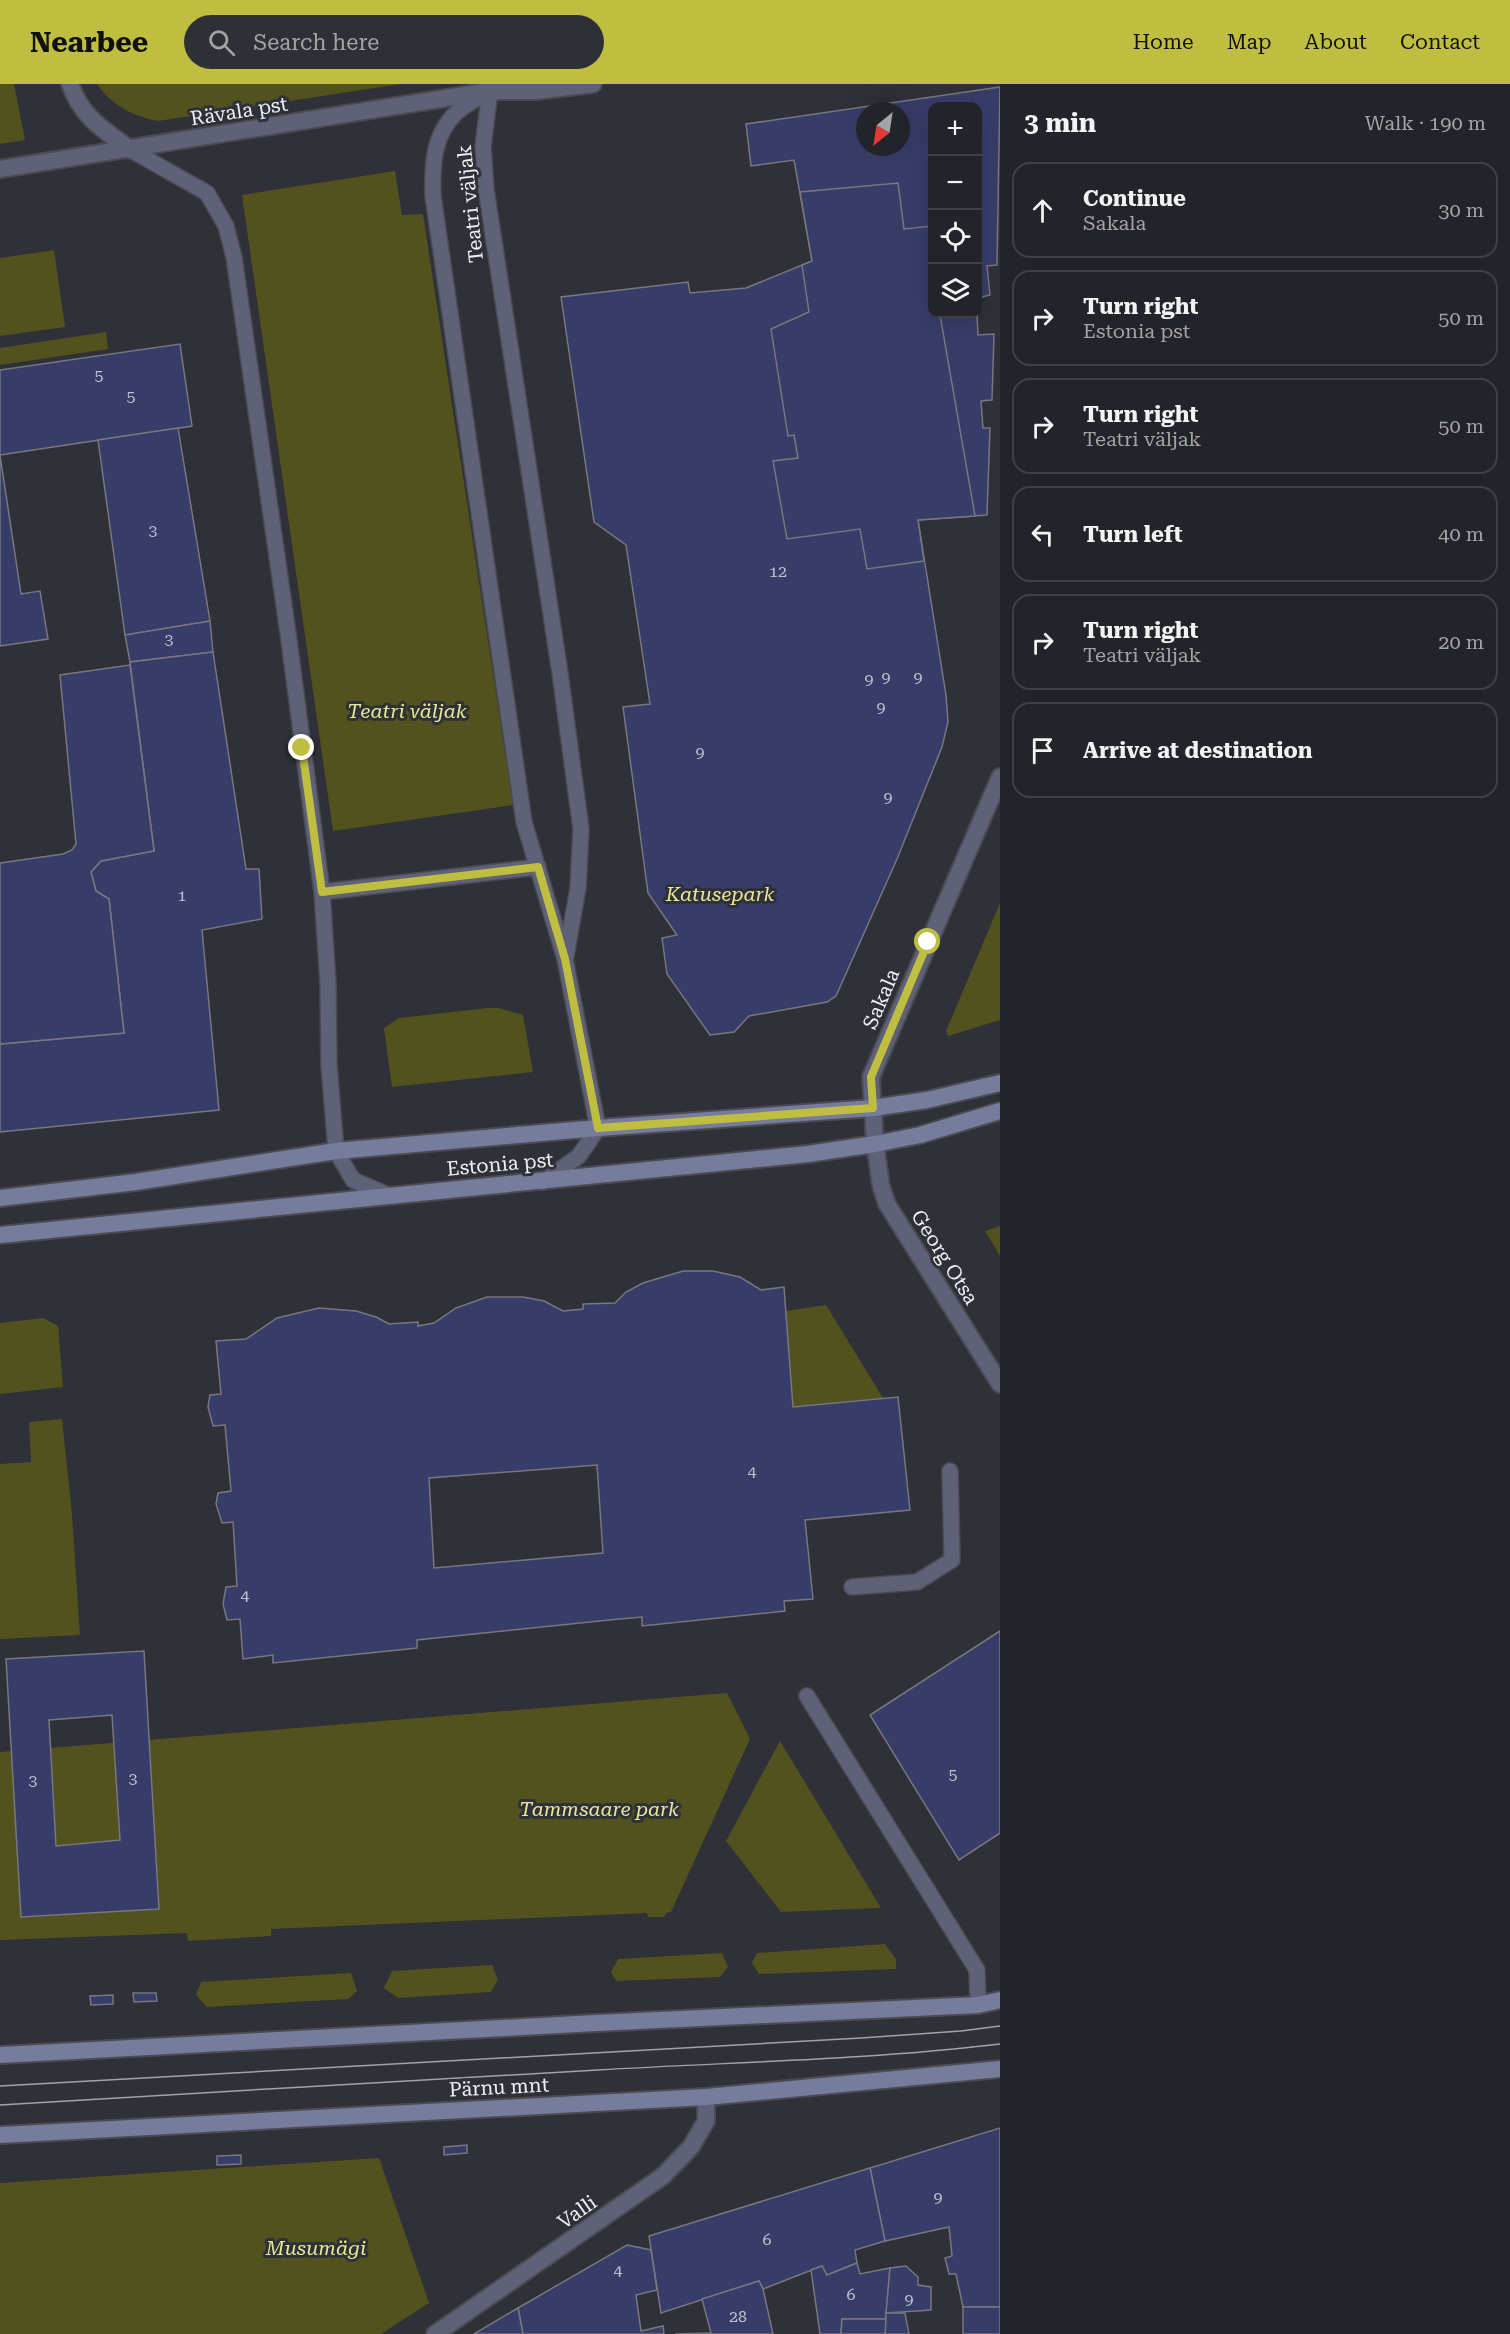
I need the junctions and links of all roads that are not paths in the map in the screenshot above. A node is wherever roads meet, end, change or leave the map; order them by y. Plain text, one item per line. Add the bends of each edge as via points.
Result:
1 (70, 84) edge
2 (592, 84) edge
3 (493, 87) edge
4 (130, 150) junction
5 (0, 169) edge
6 (1000, 777) edge
7 (538, 867) junction
8 (322, 892) junction
9 (565, 959) junction
10 (1000, 1083) edge
11 (873, 1108) junction
12 (1000, 1111) edge
13 (598, 1128) junction
14 (875, 1144) junction
15 (336, 1151) junction
16 (543, 1182) junction
17 (390, 1196) junction
18 (0, 1198) edge
19 (0, 1235) edge
20 (1000, 1384) edge
21 (950, 1471) dead end
22 (852, 1587) dead end
23 (807, 1696) dead end
24 (1000, 2001) edge
25 (978, 2005) junction
26 (0, 2055) edge
27 (1000, 2069) edge
28 (706, 2097) junction
29 (0, 2135) edge
30 (435, 2334) edge

1 - 4 street via 90,121
2 - 3 street, Rävala pst via 536,91
3 - 4 street, Rävala pst
3 - 7 lane, Teatri väljak via 457,112 444,127 432,159 433,196 524,822
3 - 9 lane, Teatri väljak via 483,146 486,189 581,829 578,888
4 - 5 street, Rävala pst
4 - 8 lane via 207,193 226,226 234,257
6 - 11 street, Sakala via 871,1077
7 - 8 lane
7 - 9 lane, Teatri väljak
8 - 15 lane
9 - 13 lane, Teatri väljak
10 - 11 main road, Estonia pst
11 - 13 main road, Estonia pst
11 - 14 street, Sakala
12 - 14 main road, Estonia pst
13 - 15 main road, Estonia pst
13 - 16 lane via 579,1155
14 - 16 main road, Estonia pst
14 - 20 street, Georg Otsa via 887,1204
15 - 17 lane via 353,1180
15 - 18 main road, Estonia pst
16 - 17 main road, Estonia pst
17 - 19 main road, Estonia pst
21 - 22 lane via 952,1560 917,1582
23 - 25 lane via 977,1971
24 - 25 main road
25 - 26 main road
27 - 28 main road, Pärnu mnt
28 - 29 main road, Pärnu mnt
28 - 30 street, Valli via 706,2121 691,2147 663,2176

